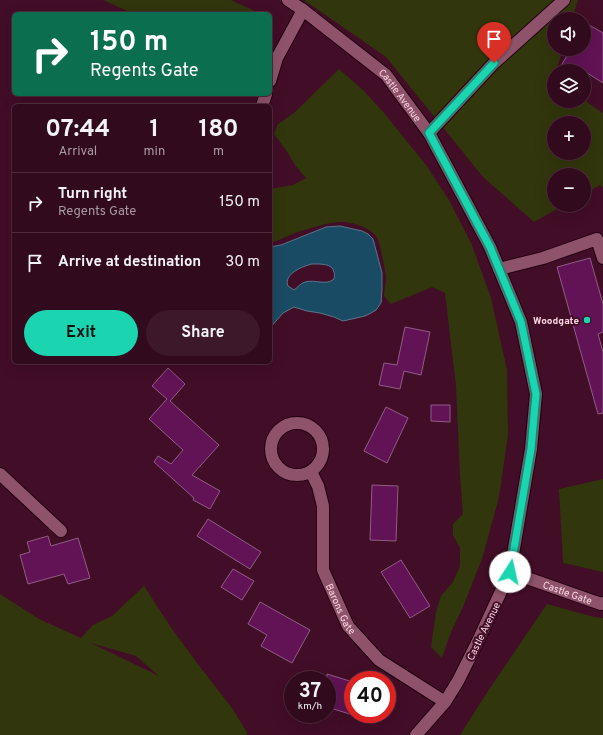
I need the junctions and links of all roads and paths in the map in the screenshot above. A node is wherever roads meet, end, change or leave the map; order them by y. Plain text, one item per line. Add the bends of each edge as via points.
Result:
1 (288, 0) edge
2 (564, 0) edge
3 (303, 10) junction
4 (272, 74) edge
5 (429, 133) junction
6 (603, 258) edge
7 (499, 269) junction
8 (311, 472) junction
9 (0, 474) edge
10 (61, 531) dead end
11 (510, 572) junction
12 (603, 603) edge
13 (444, 702) junction
14 (416, 735) edge

1 - 3 street, Castle Avenue
2 - 5 street via 494,63
3 - 4 street via 277,58
3 - 5 street, Castle Avenue via 386,75
5 - 7 street, Castle Avenue via 490,247
6 - 7 street via 597,239 543,258
7 - 11 street, Castle Avenue via 521,322 536,394 531,449
8 - 8 street via 297,475 288,474 280,469 272,455 271,445 279,429 298,422 315,429 321,437 324,448 322,458
8 - 13 street, Barons Gate via 323,506 323,570 348,626 378,660
9 - 10 street
11 - 12 street, Castle Gate
11 - 13 street, Castle Avenue via 478,643
13 - 14 street, Castle Avenue

